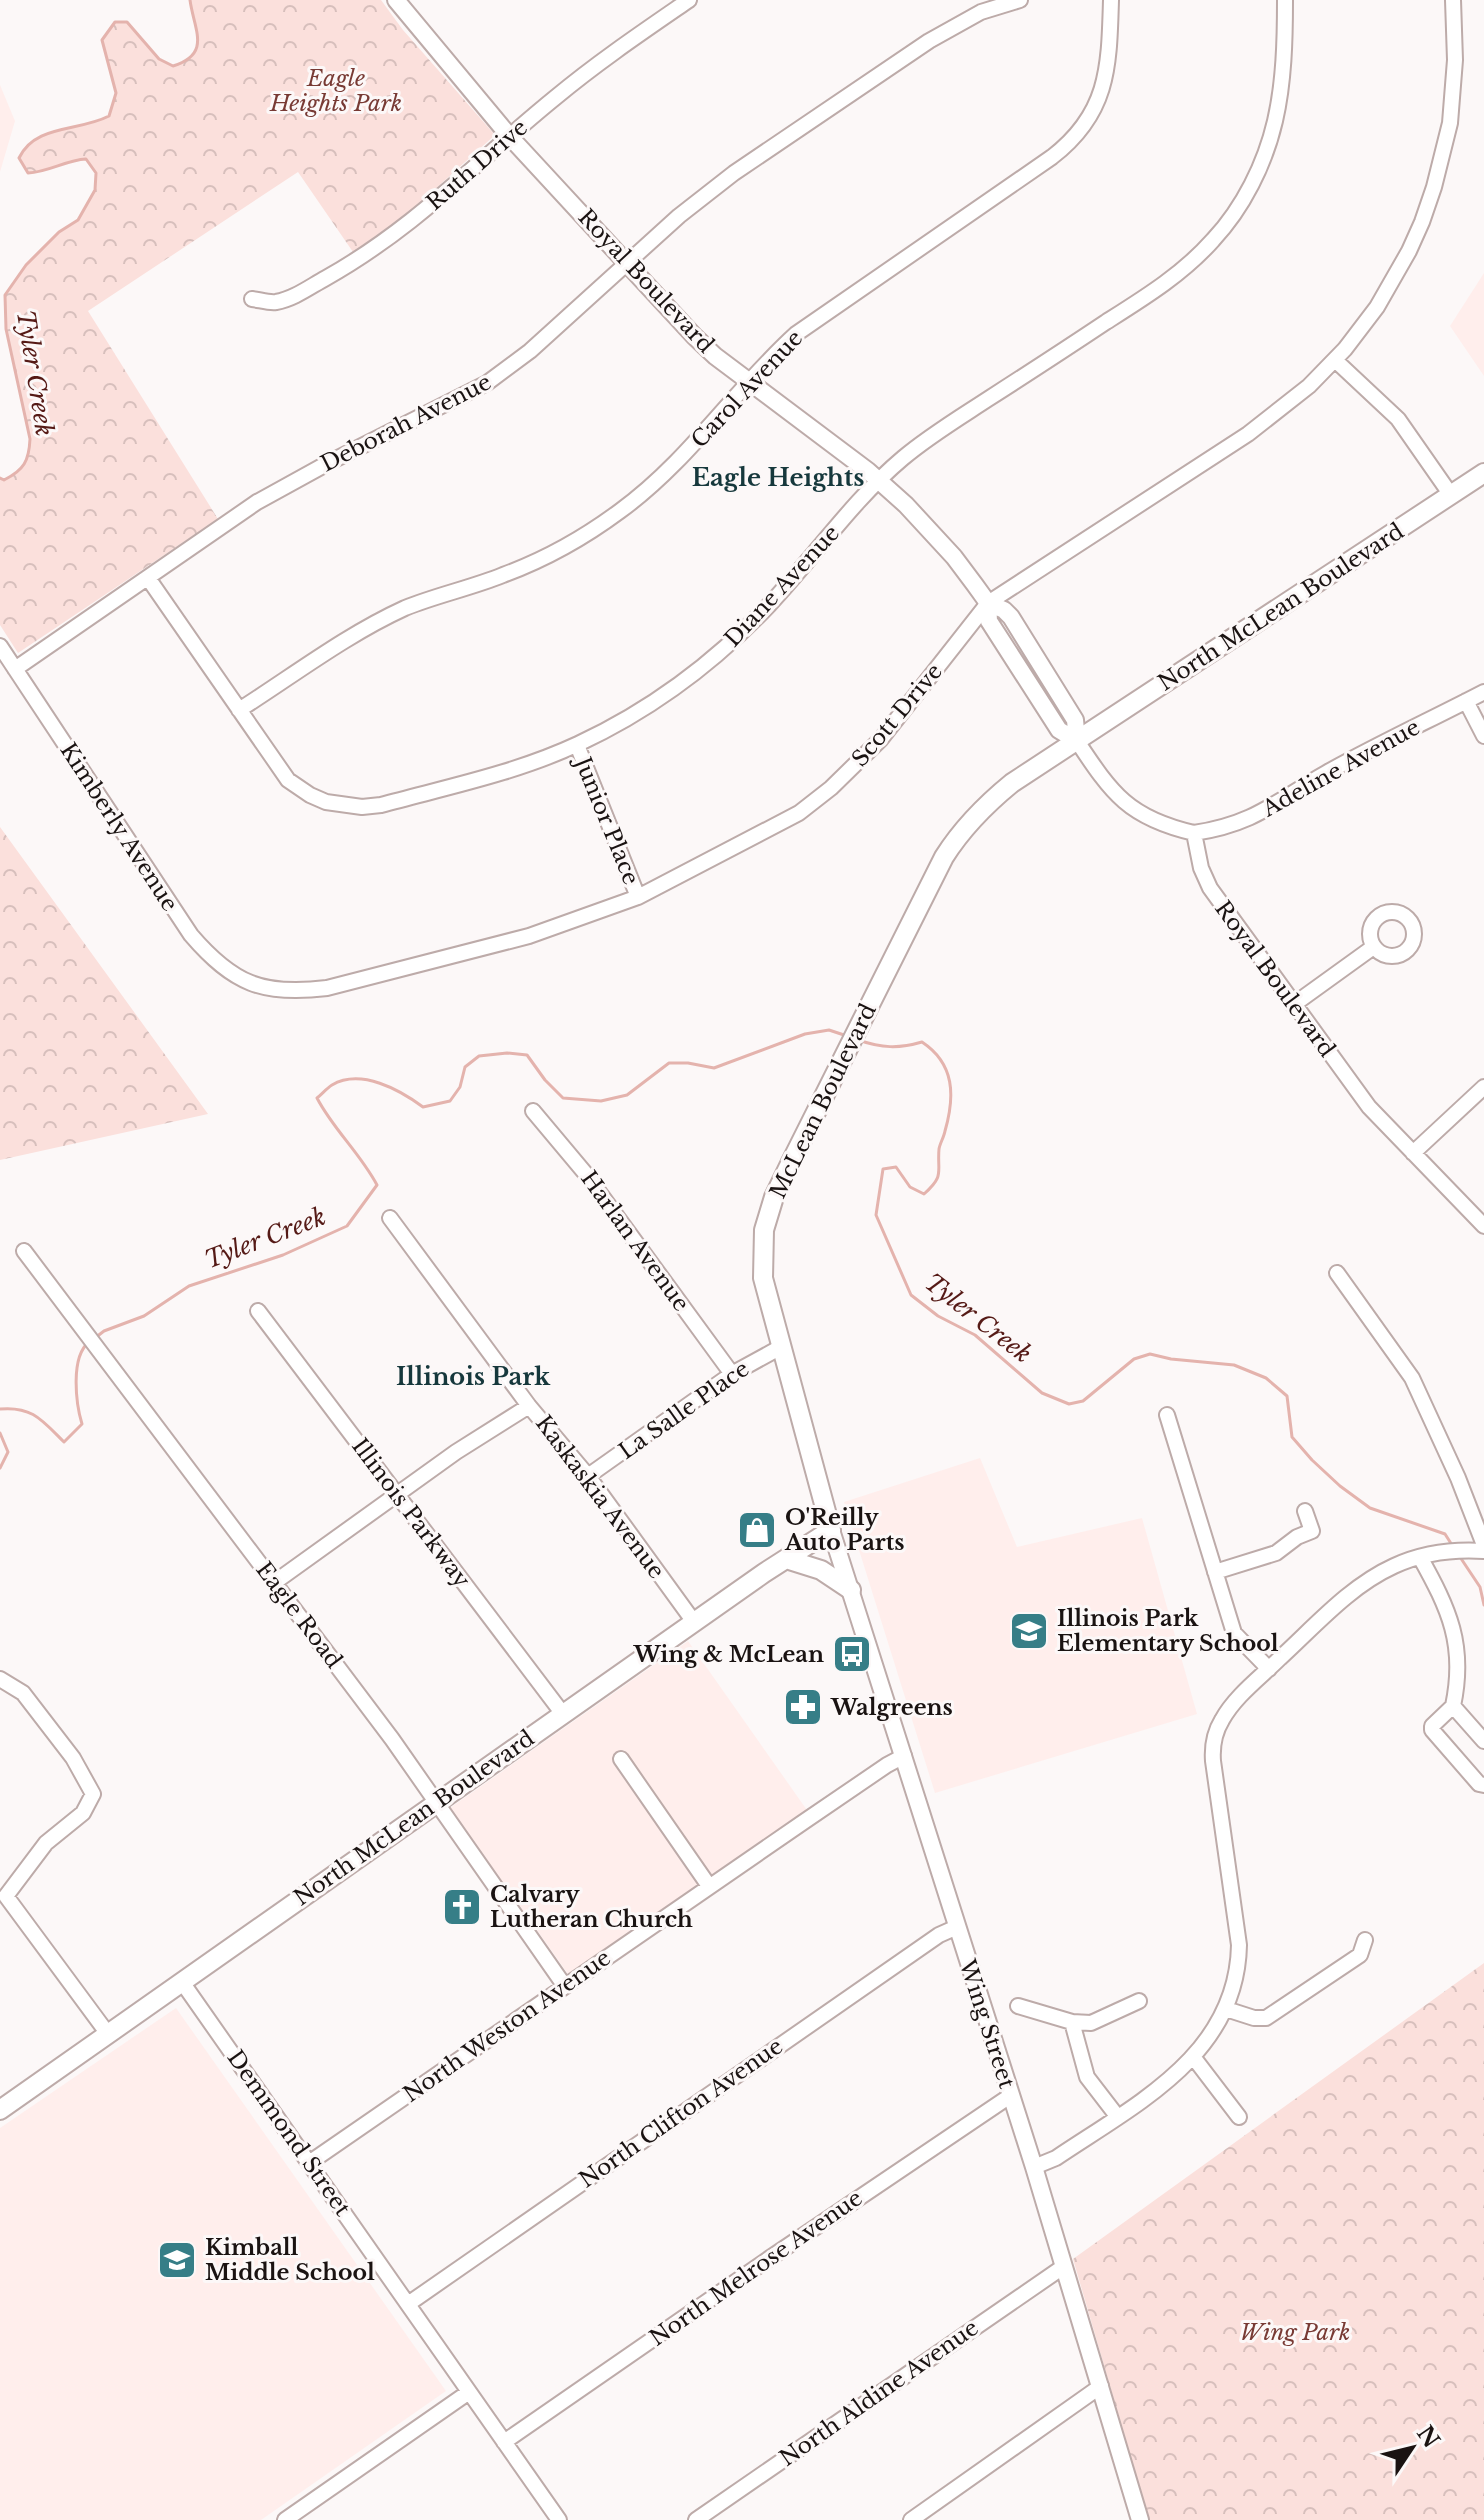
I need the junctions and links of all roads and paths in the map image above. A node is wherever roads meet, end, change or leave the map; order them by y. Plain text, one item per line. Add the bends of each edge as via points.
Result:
1 (396, 0) edge
2 (689, 0) edge
3 (1020, 0) edge
4 (1111, 0) edge
5 (1285, 0) edge
6 (1453, 0) edge
7 (510, 137) junction
8 (628, 262) junction
9 (252, 299) dead end
10 (1335, 360) junction
11 (749, 381) junction
12 (1484, 473) edge
13 (879, 481) junction
14 (1451, 495) junction
15 (148, 578) junction
16 (988, 603) junction
17 (0, 646) edge
18 (15, 669) junction
19 (1484, 692) edge
20 (1466, 701) junction
21 (239, 710) junction
22 (1484, 736) edge
23 (1077, 741) junction
24 (577, 745) junction
25 (1194, 833) junction
26 (638, 897) junction
27 (1372, 948) dead end
28 (260, 986) joint
29 (1293, 1005) junction
30 (1484, 1087) edge
31 (533, 1111) dead end
32 (1413, 1153) junction
33 (390, 1218) dead end
34 (1484, 1226) edge
35 (24, 1251) dead end
36 (1337, 1273) dead end
37 (258, 1311) dead end
38 (781, 1347) junction
39 (732, 1374) junction
40 (529, 1406) junction
41 (1167, 1415) dead end
42 (588, 1476) junction
43 (398, 1495) junction
44 (1305, 1511) dead end
45 (831, 1530) junction
46 (1481, 1549) edge
47 (1420, 1557) junction
48 (786, 1559) junction
49 (1215, 1572) junction
50 (275, 1582) junction
51 (851, 1590) junction
52 (694, 1622) junction
53 (1269, 1669) junction
54 (0, 1679) edge
55 (1453, 1706) junction
56 (563, 1714) junction
57 (1484, 1741) edge
58 (904, 1756) junction
59 (621, 1759) dead end
60 (1484, 1785) edge
61 (436, 1803) junction
62 (709, 1886) junction
63 (3, 1892) edge
64 (957, 1927) junction
65 (1365, 1940) dead end
66 (182, 1982) junction
67 (564, 1985) junction
68 (1139, 2001) dead end
69 (1018, 2006) dead end
70 (1226, 2009) junction
71 (1072, 2022) junction
72 (108, 2034) junction
73 (1194, 2058) junction
74 (1010, 2096) junction
75 (0, 2110) edge
76 (1117, 2116) junction
77 (1239, 2117) dead end
78 (309, 2163) junction
79 (1034, 2167) junction
80 (1063, 2267) junction
81 (408, 2304) junction
82 (1101, 2386) junction
83 (469, 2392) junction
84 (504, 2442) junction
85 (554, 2518) edge
86 (285, 2520) edge
87 (696, 2520) edge
88 (911, 2520) edge
89 (1140, 2520) edge

1 - 7 street, Royal Boulevard
2 - 7 street, Ruth Drive via 593,67
3 - 8 street, Deborah Avenue via 981,12 929,41 706,193
4 - 11 street, Carol Avenue via 1105,86 1077,136 812,322
5 - 13 street, Diane Avenue via 1275,122 1250,187 1214,240 1150,294 919,445
6 - 10 street, Scott Drive via 1453,93 1434,187 1393,281
7 - 8 street, Royal Boulevard
7 - 9 street, Ruth Drive via 421,215 349,265 287,299
8 - 11 street, Royal Boulevard via 694,336
8 - 15 street, Deborah Avenue via 487,383 292,481
10 - 14 street via 1398,419
10 - 16 street, Scott Drive via 1248,434
11 - 13 street, Royal Boulevard
11 - 21 street, Carol Avenue via 695,445 596,527 503,576 372,624
12 - 14 main road, North McLean Boulevard
13 - 16 street, Royal Boulevard via 938,538
13 - 24 street, Diane Avenue via 731,642 665,694
14 - 23 main road, North McLean Boulevard
15 - 18 street, Deborah Avenue
15 - 21 street, Diane Avenue
16 - 23 street, Royal Boulevard via 989,621 1043,706 1059,730
16 - 26 street, Scott Drive via 881,739 831,788 777,825
17 - 18 street, Kimberly Avenue
18 - 28 street, Kimberly Avenue via 191,935 224,969
19 - 20 street, Adeline Avenue
20 - 22 street
20 - 25 street, Adeline Avenue via 1326,772 1254,817
21 - 24 street, Diane Avenue via 288,780 310,795 344,806 381,805 493,775
23 - 25 street, Royal Boulevard via 1116,796 1132,809
23 - 38 main road, McLean Boulevard via 1012,783 961,830 774,1197 764,1230 763,1278
24 - 26 street, Junior Place
25 - 29 street, Royal Boulevard via 1210,888
26 - 28 street, Scott Drive via 529,936 327,988 295,992
27 - 29 street
29 - 32 street, Royal Boulevard via 1369,1107
30 - 32 street
31 - 39 street, Harlan Avenue
32 - 34 street, Royal Boulevard
33 - 40 street, Kaskaskia Avenue
35 - 50 street, Eagle Road
36 - 46 street via 1412,1378 1458,1478
37 - 43 street, Illinois Parkway
38 - 39 street, La Salle Place
38 - 45 main road, McLean Boulevard
39 - 42 street, La Salle Place
40 - 42 street, Kaskaskia Avenue
40 - 43 street
41 - 49 street
42 - 52 street, Kaskaskia Avenue
43 - 50 street
43 - 56 street, Illinois Parkway
44 - 49 street via 1312,1531 1276,1553
45 - 48 main road, North McLean Boulevard
45 - 51 street, Wing Street
46 - 47 street
47 - 53 street via 1359,1586
47 - 55 street via 1454,1632 1459,1669
48 - 51 main road via 821,1570
48 - 52 main road, North McLean Boulevard
49 - 53 street via 1234,1633
50 - 61 street, Eagle Road
51 - 58 street, Wing Street
52 - 56 main road, North McLean Boulevard
53 - 70 street via 1224,1717 1212,1748 1239,1945
54 - 63 street via 23,1693 73,1758 93,1794 83,1813 46,1843
55 - 57 street
55 - 60 street via 1432,1730
56 - 61 main road, North McLean Boulevard
58 - 62 street, North Weston Avenue
58 - 64 street, Wing Street
59 - 62 street
61 - 66 main road, North McLean Boulevard
61 - 67 street, Eagle Road
62 - 67 street, North Weston Avenue
63 - 72 street
64 - 74 street, Wing Street
64 - 81 street, North Clifton Avenue
65 - 70 street via 1360,1955 1273,2015 1254,2018
66 - 72 main road, North McLean Boulevard
66 - 78 street, Demmond Street
67 - 78 street, North Weston Avenue
68 - 71 street via 1091,2023
69 - 71 street
70 - 73 street
71 - 76 street via 1087,2077
72 - 75 main road, North McLean Boulevard
73 - 76 street
73 - 77 street
74 - 79 street, Wing Street
74 - 84 street, North Melrose Avenue
76 - 79 street
78 - 81 street, Demmond Street
79 - 80 street, Wing Street
80 - 82 street, Wing Street
80 - 87 street, North Aldine Avenue
81 - 83 street, Demmond Street
82 - 88 street
82 - 89 street, Wing Street
83 - 84 street, Demmond Street
83 - 86 street
84 - 85 street, Demmond Street

